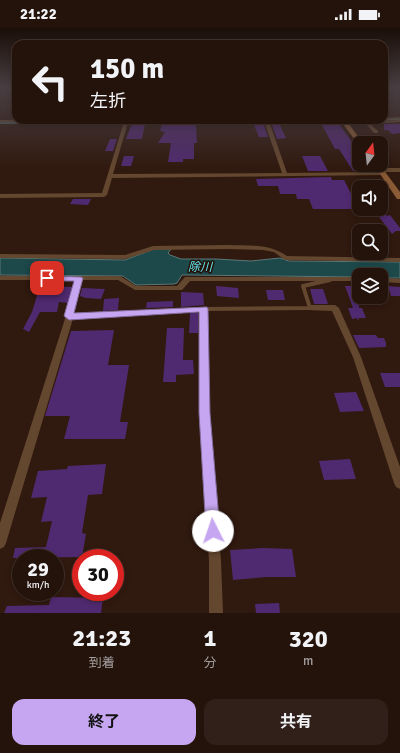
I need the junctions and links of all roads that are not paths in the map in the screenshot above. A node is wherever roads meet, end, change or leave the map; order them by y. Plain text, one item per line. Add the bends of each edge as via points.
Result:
1 (388, 119) edge
2 (400, 119) edge
3 (388, 120) edge
4 (0, 121) edge
5 (12, 121) edge
6 (126, 124) edge
7 (267, 124) edge
8 (346, 124) edge
9 (368, 124) edge
10 (376, 132) dead end
11 (355, 136) edge
12 (388, 169) edge
13 (400, 170) edge
14 (352, 171) edge
15 (382, 172) edge
16 (285, 175) junction
17 (110, 176) junction
18 (0, 196) edge
19 (400, 197) edge
20 (0, 256) edge
21 (400, 260) edge
22 (0, 278) edge
23 (79, 278) junction
24 (335, 279) junction
25 (352, 280) edge
26 (388, 280) edge
27 (400, 281) edge
28 (310, 308) junction
29 (204, 309) junction
30 (69, 316) junction
31 (400, 483) edge
32 (0, 543) edge
33 (216, 613) edge

1 - 2 street
2 - 3 lane
4 - 5 street
6 - 17 street
7 - 16 street
8 - 11 main road
9 - 10 street
12 - 13 street
14 - 16 street
15 - 19 main road
16 - 17 street
17 - 18 street via 104,195
20 - 21 street via 125,257 158,247 228,247 263,248 276,251 285,258
22 - 23 street
23 - 24 street via 120,278 135,288 179,288 188,279
23 - 30 street
24 - 25 street
24 - 28 lane via 303,286
26 - 27 street
28 - 29 lane
28 - 31 street via 335,308 356,357
29 - 30 lane
29 - 33 street via 204,413 215,561
30 - 32 street

